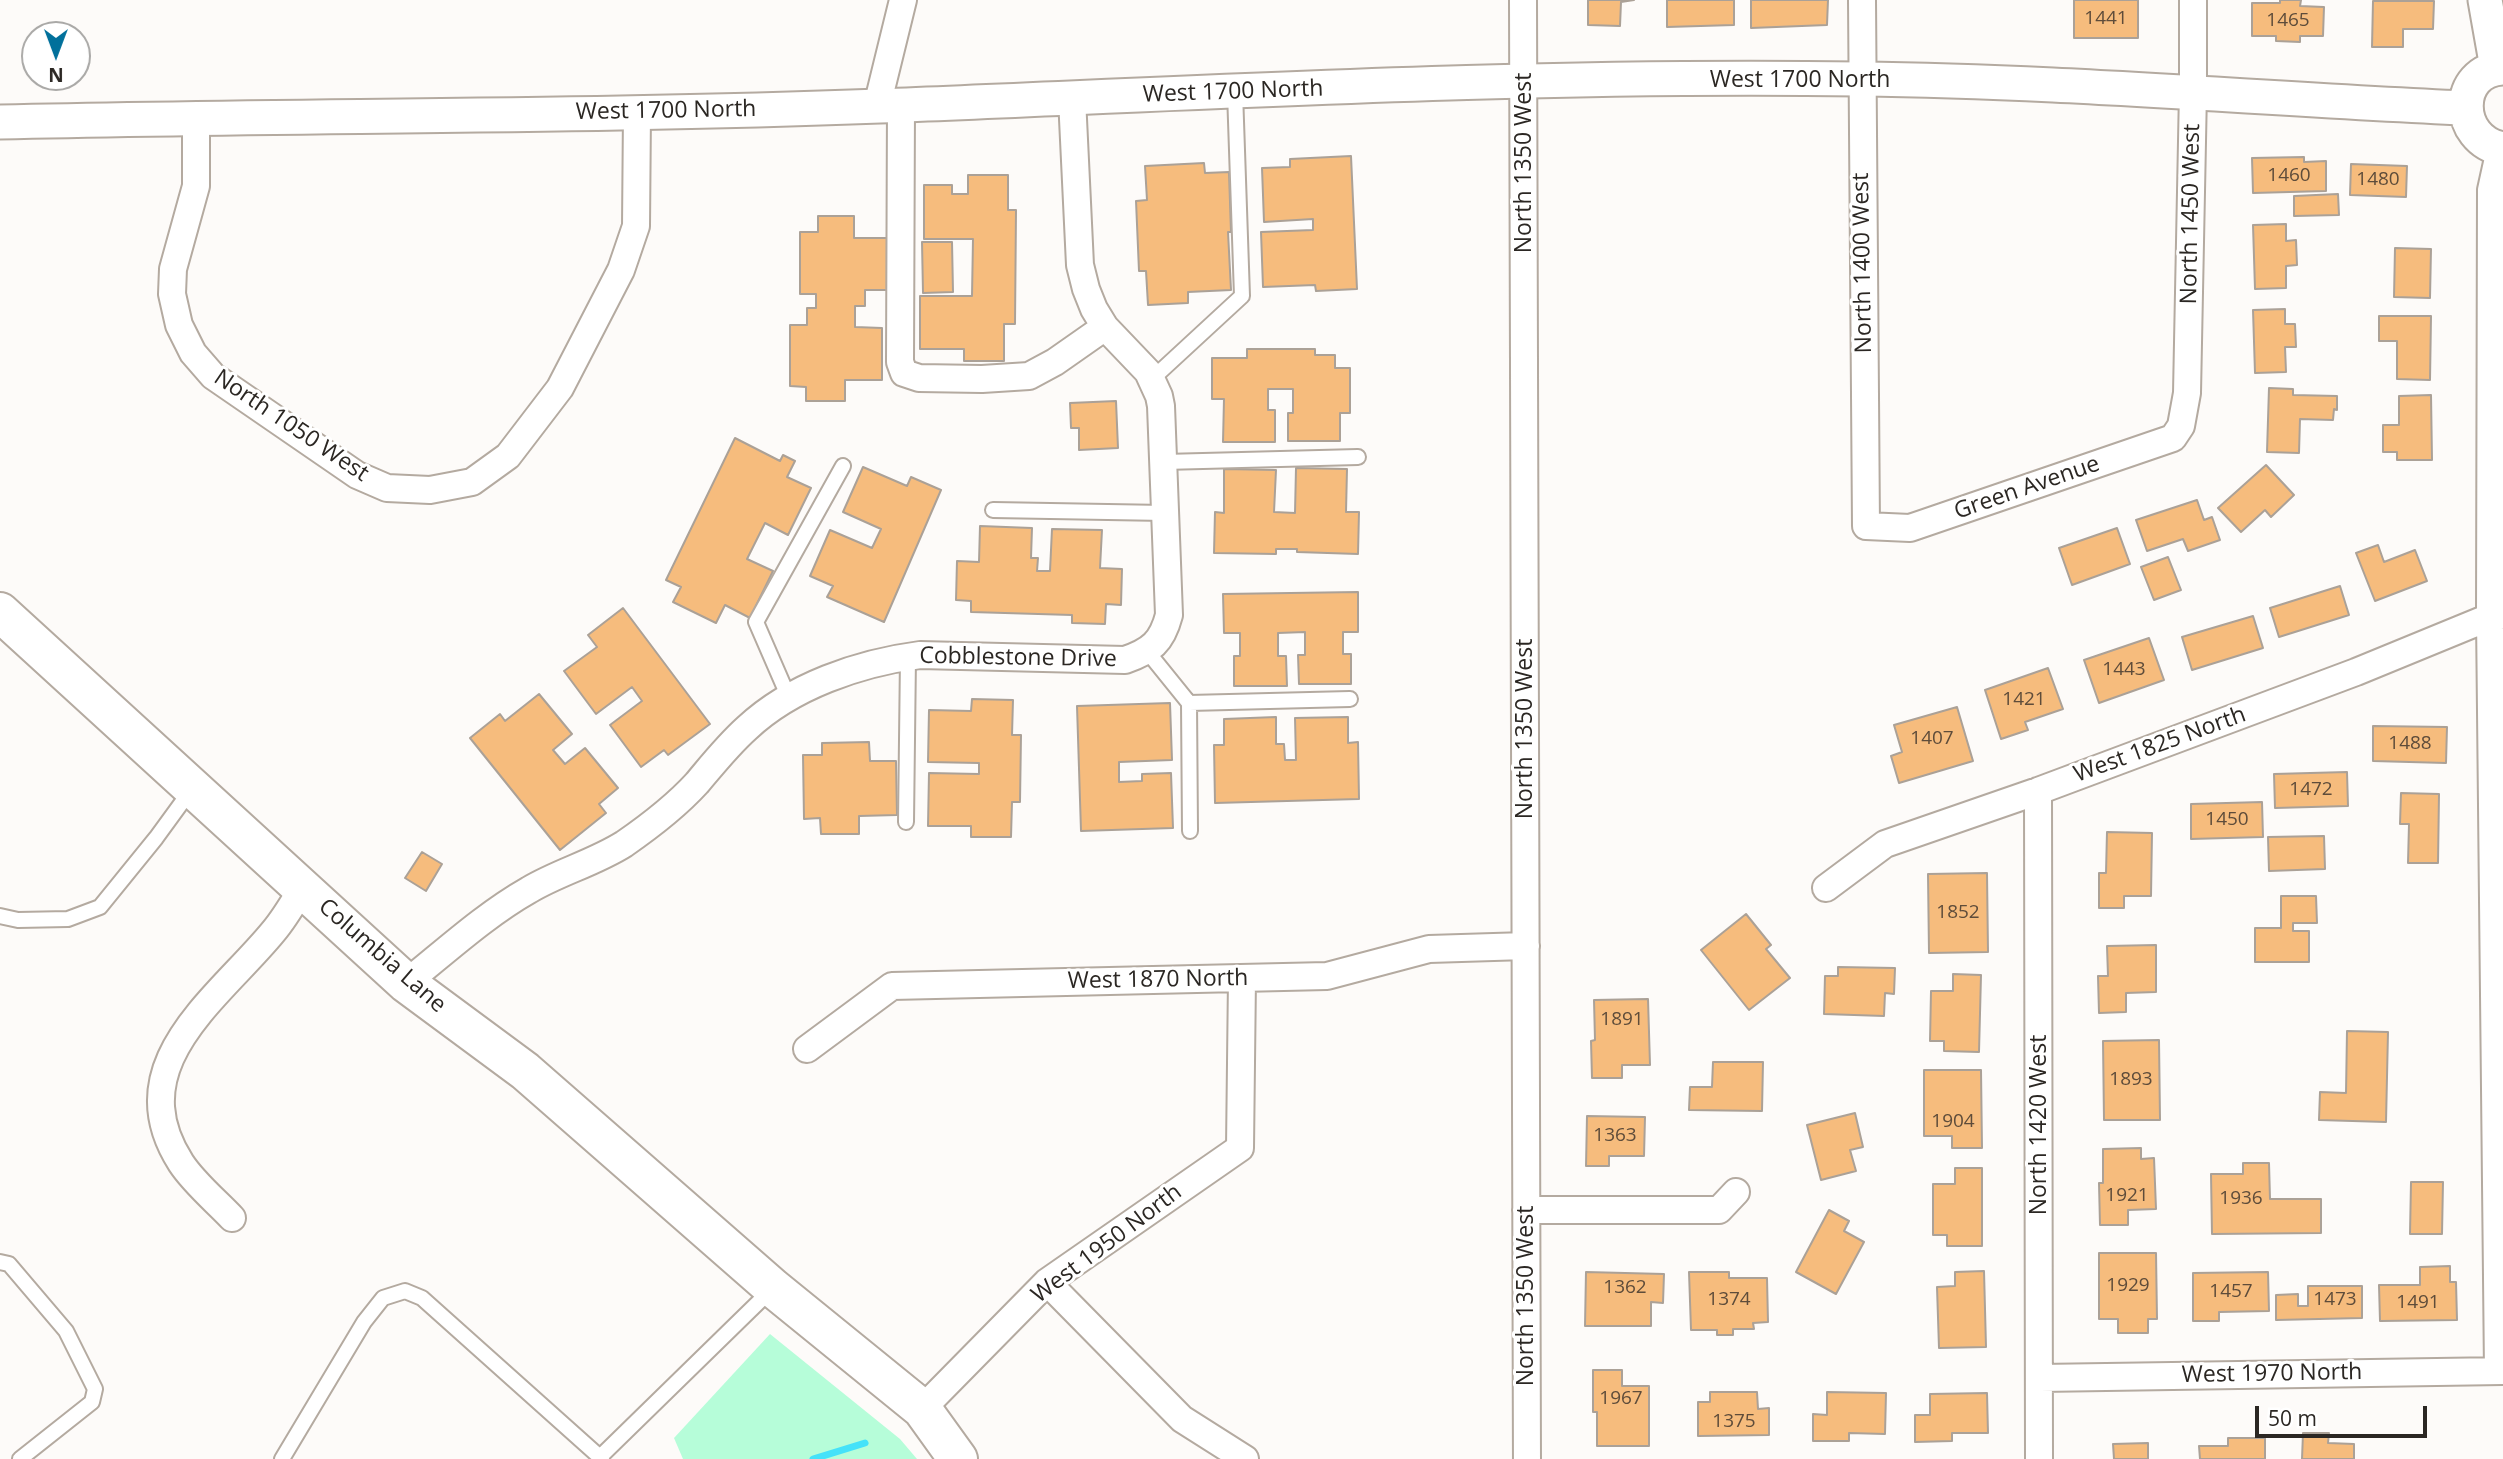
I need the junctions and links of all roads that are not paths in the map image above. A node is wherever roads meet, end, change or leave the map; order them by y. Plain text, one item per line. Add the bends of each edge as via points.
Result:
1 (903, 0) edge
2 (1523, 0) edge
3 (1862, 0) edge
4 (2193, 0) edge
5 (2485, 0) edge
6 (2500, 68) edge
7 (1861, 79) junction
8 (1524, 81) junction
9 (2193, 91) junction
10 (1235, 92) junction
11 (1072, 98) junction
12 (889, 105) junction
13 (2465, 108) junction
14 (637, 112) junction
15 (196, 118) junction
16 (0, 122) edge
17 (2502, 149) edge
18 (1105, 327) junction
19 (1151, 380) junction
20 (2181, 426) joint
21 (1358, 457) dead end
22 (1164, 462) junction
23 (843, 466) dead end
24 (993, 510) dead end
25 (1165, 513) junction
26 (1866, 526) joint
27 (0, 612) edge
28 (2497, 616) edge
29 (1147, 651) junction
30 (908, 657) junction
31 (789, 698) junction
32 (1350, 699) dead end
33 (1189, 703) junction
34 (193, 787) junction
35 (2038, 791) junction
36 (906, 822) dead end
37 (1190, 831) dead end
38 (2498, 855) edge
39 (303, 887) junction
40 (1826, 888) dead end
41 (0, 916) edge
42 (1525, 946) junction
43 (1242, 978) junction
44 (406, 983) junction
45 (807, 1049) dead end
46 (2499, 1065) edge
47 (1736, 1192) dead end
48 (1526, 1210) junction
49 (232, 1218) dead end
50 (0, 1262) edge
51 (1047, 1282) junction
52 (773, 1288) junction
53 (2500, 1371) edge
54 (2040, 1378) junction
55 (922, 1409) junction
56 (601, 1458) edge
57 (20, 1459) edge
58 (282, 1459) edge
59 (958, 1459) edge
60 (1245, 1459) edge
61 (1527, 1459) edge
62 (2039, 1459) edge

1 - 12 street
2 - 8 street, North 1350 West
3 - 7 street, North 1400 West
4 - 9 street, North 1450 West
5 - 6 street
6 - 13 street via 2474,82
7 - 8 street, West 1700 North
7 - 9 street, West 1700 North
7 - 26 street, North 1400 West
8 - 10 street, West 1700 North
8 - 42 street, North 1350 West
9 - 13 street, West 1700 North
9 - 20 street, North 1450 West via 2187,393
10 - 11 street, West 1700 North
10 - 19 lane via 1242,296
11 - 12 street, West 1700 North
11 - 18 street, Cobblestone Drive via 1080,265
12 - 14 street, West 1700 North
12 - 18 street via 904,373 919,378 1029,376
13 - 17 street via 2475,135
14 - 15 street, West 1700 North
14 - 15 street, North 1050 West via 636,226 621,270 560,388 508,456 472,482 430,490 387,488 357,475 224,384 193,353 179,325 172,294 173,269 196,186
15 - 16 street, West 1700 North
17 - 28 street via 2491,190
18 - 19 street, Cobblestone Drive via 1135,356
19 - 22 street, Cobblestone Drive via 1161,406
20 - 26 street, Green Avenue via 2173,438 1910,528
21 - 22 lane
22 - 25 street, Cobblestone Drive
23 - 31 lane via 756,622
24 - 25 lane
25 - 29 street, Cobblestone Drive via 1169,615 1160,639
27 - 34 main road, Columbia Lane
28 - 35 street, West 1825 North
28 - 38 street
29 - 30 street, Cobblestone Drive via 1125,660
29 - 33 lane
30 - 31 street, Cobblestone Drive via 859,668
30 - 36 lane
31 - 44 street, Cobblestone Drive via 748,726 662,816 623,845 504,905
32 - 33 lane
33 - 37 lane
34 - 39 main road, Columbia Lane
34 - 41 lane via 100,907 68,919
35 - 40 street, West 1825 North via 1885,844
35 - 54 street, North 1420 West
38 - 46 street
39 - 44 main road, Columbia Lane
39 - 49 street via 275,930 186,1028 165,1070 162,1111 170,1141 182,1164
42 - 43 street, West 1870 North via 1429,949 1327,976
42 - 48 street, North 1350 West
43 - 45 street, West 1870 North via 892,986
43 - 51 street, West 1950 North via 1240,1148
44 - 52 main road, Columbia Lane via 524,1071
46 - 53 street
47 - 48 street via 1719,1210
48 - 61 street, North 1350 West
50 - 57 lane via 9,1264 66,1331 95,1389 92,1402
51 - 55 street, West 1950 North
51 - 60 street via 1182,1419
52 - 55 main road, Columbia Lane
52 - 56 lane
53 - 54 street, West 1970 North
54 - 62 street, North 1420 West
55 - 59 main road, Columbia Lane
56 - 58 lane via 422,1298 405,1291 383,1298 364,1322

